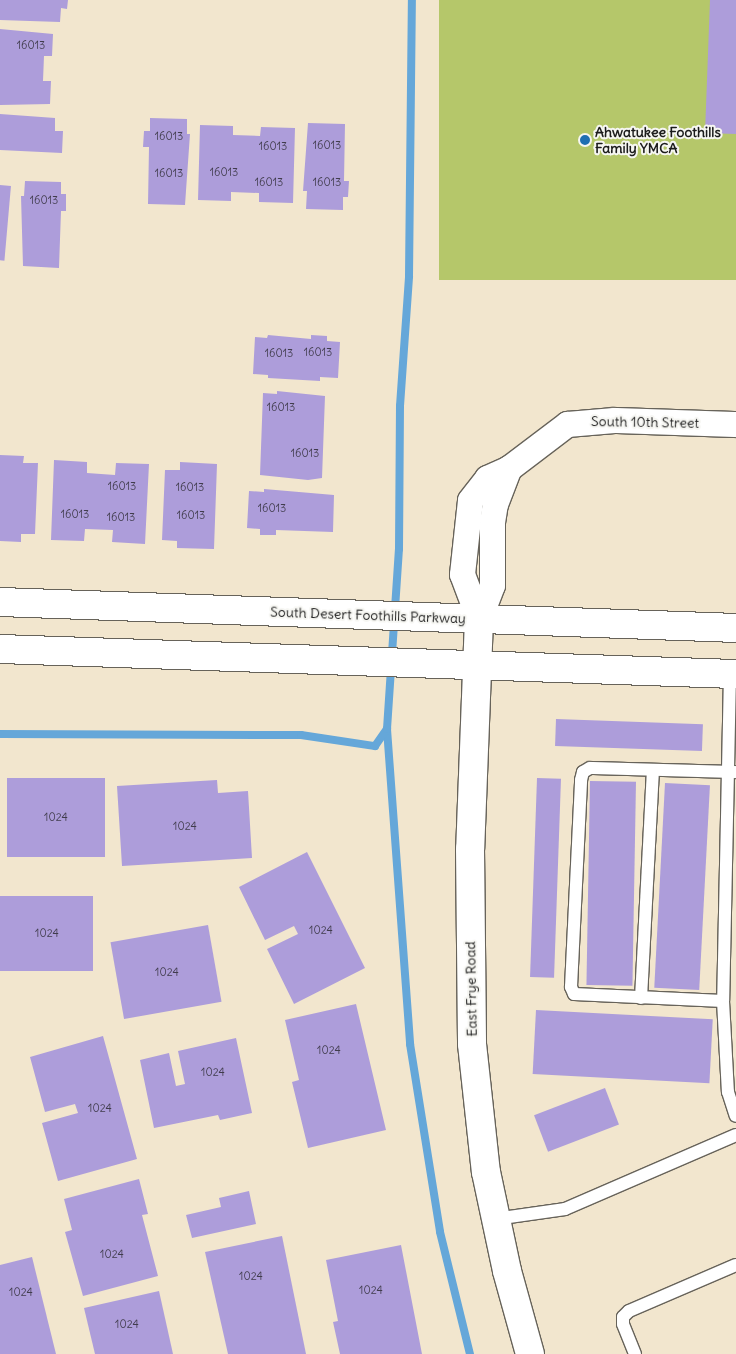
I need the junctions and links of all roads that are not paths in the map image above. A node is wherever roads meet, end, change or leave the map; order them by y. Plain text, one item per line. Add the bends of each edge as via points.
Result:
1 (736, 424) edge
2 (509, 468) junction
3 (492, 522) junction
4 (466, 523) junction
5 (0, 602) edge
6 (479, 619) junction
7 (736, 628) edge
8 (0, 649) edge
9 (477, 666) junction
10 (733, 674) edge
11 (653, 770) junction
12 (733, 772) edge
13 (641, 998) junction
14 (722, 1001) junction
15 (736, 1116) edge
16 (736, 1135) edge
17 (495, 1219) junction
18 (736, 1266) edge
19 (530, 1354) edge
20 (635, 1354) edge

1 - 2 street, South 10th Street via 585,420 567,424
2 - 3 street, East Frye Road
2 - 4 street, East Frye Road via 487,478 470,500
3 - 4 street
3 - 6 street, East Frye Road via 492,585
4 - 6 street, East Frye Road via 462,574
5 - 6 street, South Desert Foothills Parkway
6 - 7 street, South Desert Foothills Parkway
6 - 9 street, East Frye Road
8 - 9 street
9 - 10 street
9 - 17 street, East Frye Road via 470,849 472,1044 486,1172
10 - 12 lane
11 - 12 lane
11 - 13 lane
11 - 13 lane via 590,768 583,772 581,780 571,987 574,994 580,996
12 - 14 lane
13 - 14 lane
14 - 15 lane via 728,1092
16 - 17 lane via 565,1209
17 - 19 street, East Frye Road
18 - 20 lane via 629,1311 623,1317 623,1324

